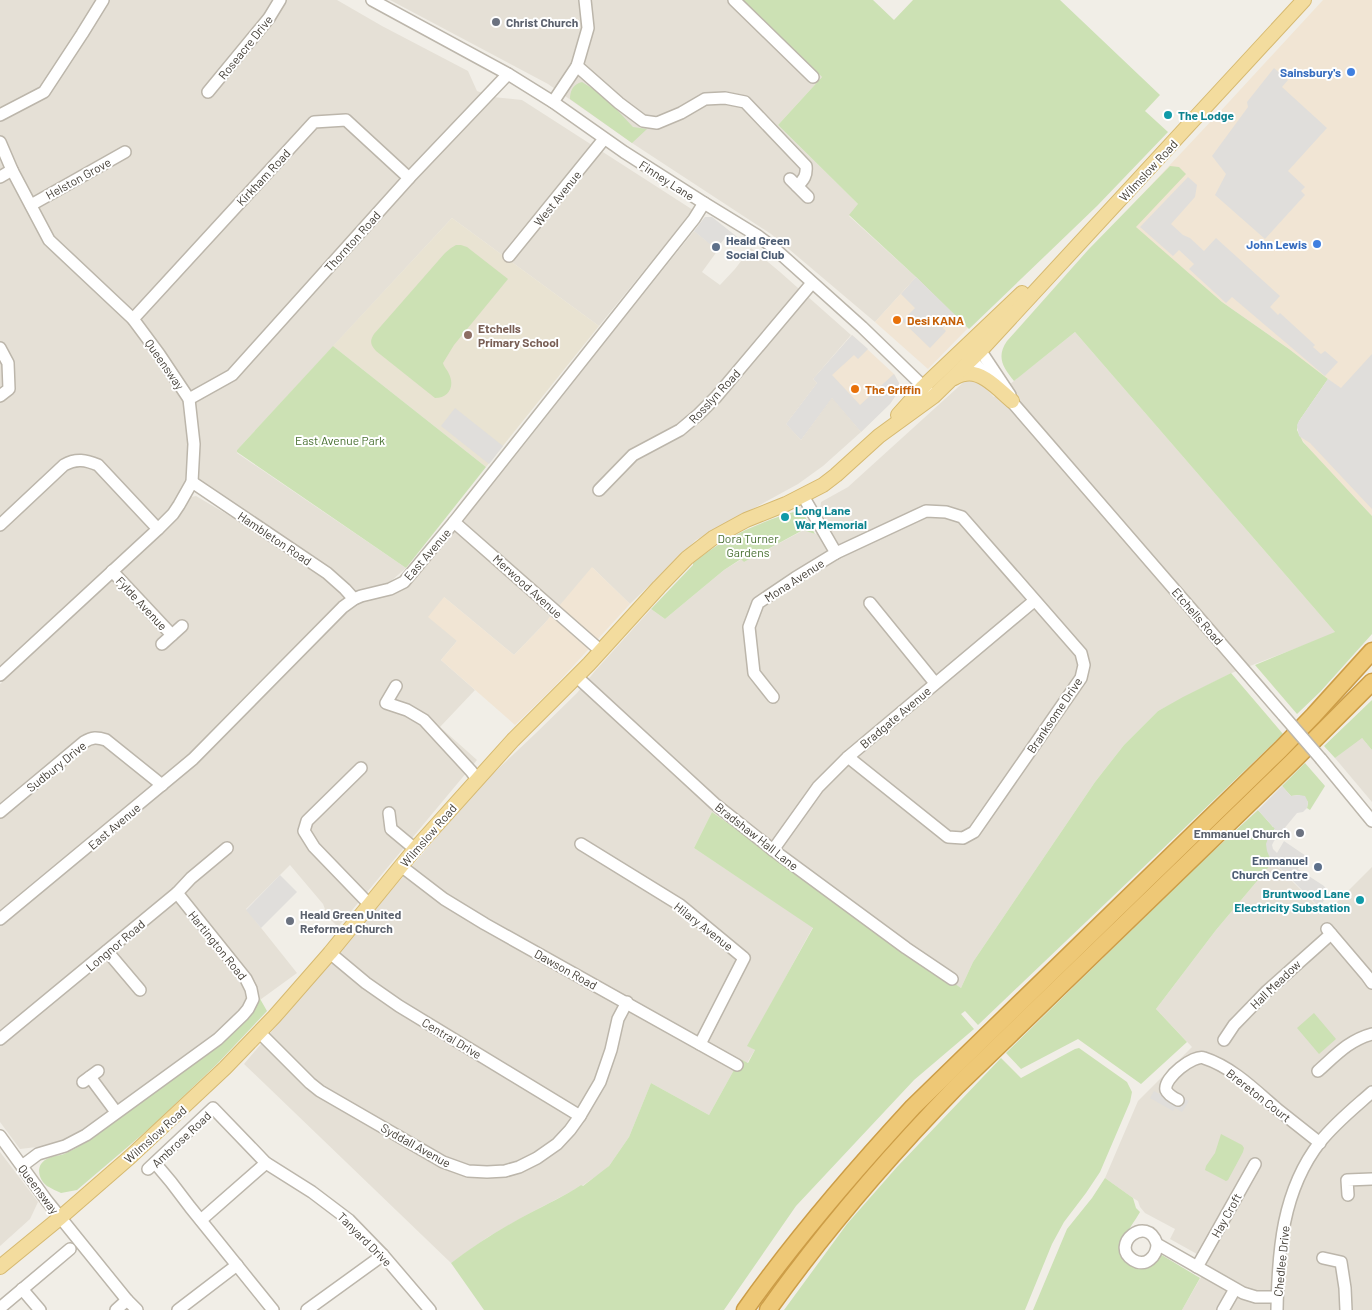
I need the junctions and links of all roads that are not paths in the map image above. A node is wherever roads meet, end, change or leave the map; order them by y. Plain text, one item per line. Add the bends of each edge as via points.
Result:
1 (103, 0) edge
2 (280, 0) edge
3 (372, 0) edge
4 (584, 0) edge
5 (734, 0) edge
6 (1304, 0) edge
7 (577, 66) junction
8 (508, 74) junction
9 (812, 77) dead end
10 (208, 92) dead end
11 (553, 102) junction
12 (0, 115) edge
13 (604, 139) junction
14 (0, 142) edge
15 (126, 152) dead end
16 (12, 170) junction
17 (0, 176) edge
18 (409, 178) junction
19 (808, 197) dead end
20 (704, 204) junction
21 (31, 205) junction
22 (509, 256) dead end
23 (812, 283) junction
24 (133, 319) junction
25 (0, 348) edge
26 (972, 349) junction
27 (954, 378) junction
28 (929, 391) junction
29 (0, 396) edge
30 (189, 400) junction
31 (1012, 402) junction
32 (1022, 413) junction
33 (192, 482) junction
34 (599, 490) dead end
35 (803, 496) junction
36 (454, 522) junction
37 (0, 525) edge
38 (158, 529) junction
39 (836, 553) junction
40 (112, 571) junction
41 (354, 599) junction
42 (1034, 601) junction
43 (870, 603) dead end
44 (182, 626) dead end
45 (172, 635) junction
46 (162, 644) dead end
47 (601, 651) junction
48 (1372, 651) edge
49 (0, 675) edge
50 (576, 676) junction
51 (1372, 682) edge
52 (935, 683) junction
53 (396, 686) dead end
54 (773, 697) dead end
55 (848, 757) junction
56 (362, 768) dead end
57 (477, 780) junction
58 (162, 785) junction
59 (0, 812) edge
60 (389, 813) dead end
61 (1372, 821) edge
62 (391, 829) junction
63 (381, 835) dead end
64 (581, 844) dead end
65 (227, 848) dead end
66 (415, 848) junction
67 (773, 850) junction
68 (401, 866) junction
69 (177, 893) junction
70 (370, 905) junction
71 (0, 919) edge
72 (107, 951) junction
73 (330, 953) junction
74 (952, 979) dead end
75 (1372, 984) edge
76 (140, 990) dead end
77 (627, 1002) junction
78 (260, 1033) junction
79 (1372, 1034) edge
80 (0, 1039) edge
81 (1224, 1040) dead end
82 (700, 1044) junction
83 (737, 1065) dead end
84 (1318, 1071) dead end
85 (90, 1077) dead end
86 (1372, 1092) edge
87 (1178, 1100) dead end
88 (213, 1108) joint
89 (116, 1112) junction
90 (580, 1116) junction
91 (0, 1136) edge
92 (1320, 1142) junction
93 (266, 1162) junction
94 (1255, 1164) dead end
95 (22, 1166) junction
96 (1372, 1179) edge
97 (1348, 1195) dead end
98 (61, 1217) junction
99 (201, 1220) junction
100 (1157, 1244) dead end
101 (70, 1249) dead end
102 (383, 1255) junction
103 (1323, 1258) dead end
104 (237, 1265) junction
105 (0, 1267) edge
106 (1197, 1267) junction
107 (22, 1289) junction
108 (1235, 1289) junction
109 (1277, 1297) junction
110 (127, 1300) junction
111 (0, 1308) edge
112 (40, 1310) edge
113 (116, 1310) edge
114 (137, 1310) edge
115 (178, 1310) edge
116 (273, 1310) edge
117 (307, 1310) edge
118 (430, 1310) edge
119 (745, 1310) edge
120 (768, 1310) edge
121 (1223, 1310) edge
122 (1277, 1310) edge
123 (1346, 1310) edge

1 - 12 street via 44,92
2 - 10 street, Roseacre Drive
3 - 8 street, Finney Lane
4 - 7 street via 588,28
5 - 9 street
6 - 26 main road, Wilmslow Road via 1093,229
7 - 11 street
7 - 19 street via 643,121 657,123 681,114 705,99 745,102 806,166 804,180 794,183
8 - 11 street, Finney Lane
8 - 18 street, Thornton Road
11 - 13 street, Finney Lane
13 - 20 street, Finney Lane
13 - 22 street, West Avenue
14 - 16 street, Queensway
15 - 21 street, Helston Grove
16 - 17 street
16 - 21 street, Queensway
18 - 24 street, Kirkham Road via 346,120 314,122
18 - 30 street, Thornton Road via 232,375
20 - 23 street, Finney Lane via 758,236
20 - 36 street, East Avenue
21 - 24 street, Queensway via 49,240
23 - 28 street, Finney Lane
23 - 34 street, Rosslyn Road via 699,414 680,430 633,455
24 - 30 street, Queensway
25 - 29 street via 8,363 9,389
26 - 27 main road, Wilmslow Road
26 - 28 main road, Wilmslow Road
26 - 31 street, Etchells Road
26 - 32 street, Etchells Road
27 - 28 main road, Wilmslow Road
27 - 31 main road via 966,373 986,379
28 - 35 main road, Wilmslow Road via 836,475
30 - 33 street, Queensway via 194,444
31 - 32 street, Etchells Road
32 - 61 street, Etchells Road, bridge
33 - 38 street, Queensway via 173,514
33 - 41 street, Hambleton Road via 327,573
35 - 39 street, Mona Avenue
35 - 47 main road, Wilmslow Road via 746,520 704,544 664,581
36 - 41 street, East Avenue via 404,582
36 - 47 street, Merwood Avenue
37 - 38 street via 64,466 81,460 98,465
38 - 40 street, Queensway
39 - 42 street, Branksome Drive via 926,511 946,512 962,517
39 - 54 street, Mona Avenue via 758,603 749,627 754,673
40 - 45 street, Fylde Avenue
40 - 49 street, Queensway
41 - 58 street, East Avenue via 343,606 199,754
42 - 52 street, Bradgate Avenue
42 - 55 street, Branksome Drive via 1081,653 1084,665 1081,678 974,832 963,838 948,837
43 - 52 street
44 - 45 street, Fylde Avenue
45 - 46 street, Fylde Avenue
47 - 50 main road, Wilmslow Road
48 - 119 highway via 1281,748 913,1107 820,1210
50 - 57 main road, Wilmslow Road
50 - 67 street, Bradshaw Hall Lane via 715,804
51 - 120 highway via 925,1119 862,1190
52 - 55 street, Bradgate Avenue
53 - 57 street via 386,702 424,720
55 - 67 street, Bradgate Avenue via 818,788
56 - 70 street via 307,821 304,831 314,847
57 - 66 main road, Wilmslow Road
58 - 59 street, Sudbury Drive via 106,740 92,738
58 - 71 street, East Avenue
60 - 62 street
62 - 63 street
62 - 66 street
64 - 82 street, Hilary Avenue via 680,905 744,958
65 - 69 street, Longnor Road
66 - 68 main road, Wilmslow Road
67 - 74 street, Bradshaw Hall Lane
68 - 70 main road, Wilmslow Road
68 - 77 street, Dawson Road via 484,924
69 - 72 street, Longnor Road
69 - 89 street, Hartington Road via 246,979 251,989 252,1004 218,1039
70 - 73 main road, Wilmslow Road
72 - 76 street
72 - 80 street, Longnor Road
73 - 78 main road, Wilmslow Road
73 - 90 street, Central Drive via 399,1006
75 - 81 street, Hall Meadow via 1329,931 1234,1025
77 - 82 street, Dawson Road
77 - 90 street, Syddall Avenue via 618,1019 600,1082
78 - 90 street, Syddall Avenue via 320,1090 443,1162 468,1171 519,1168 557,1144
78 - 98 main road, Wilmslow Road via 207,1086
79 - 84 street via 1351,1042
82 - 83 street, Dawson Road
85 - 89 street
86 - 92 street, Chedlee Drive
87 - 92 street, Brereton Court via 1168,1093 1166,1084 1186,1064 1196,1058 1204,1058 1243,1080
88 - 93 street, Tanyard Drive
88 - 99 street, Ambrose Road via 151,1166 171,1182
89 - 95 street via 74,1142 38,1154
91 - 95 street, Queensway
92 - 109 street, Chedlee Drive via 1302,1171 1289,1203 1280,1244
93 - 99 street
93 - 102 street, Tanyard Drive via 349,1220
94 - 106 street, Hay Croft
95 - 98 street, Queensway
96 - 97 street via 1347,1180
98 - 105 main road, Wilmslow Road
98 - 110 street, Queensway
99 - 104 street
100 - 106 street
101 - 107 street
102 - 117 street
102 - 118 street, Tanyard Drive
103 - 123 street via 1346,1261
104 - 115 street
104 - 116 street
106 - 108 street
107 - 111 street
107 - 112 street
108 - 109 street via 1256,1297
108 - 121 street
109 - 122 street, Chedlee Drive
110 - 113 street
110 - 114 street, Queensway

